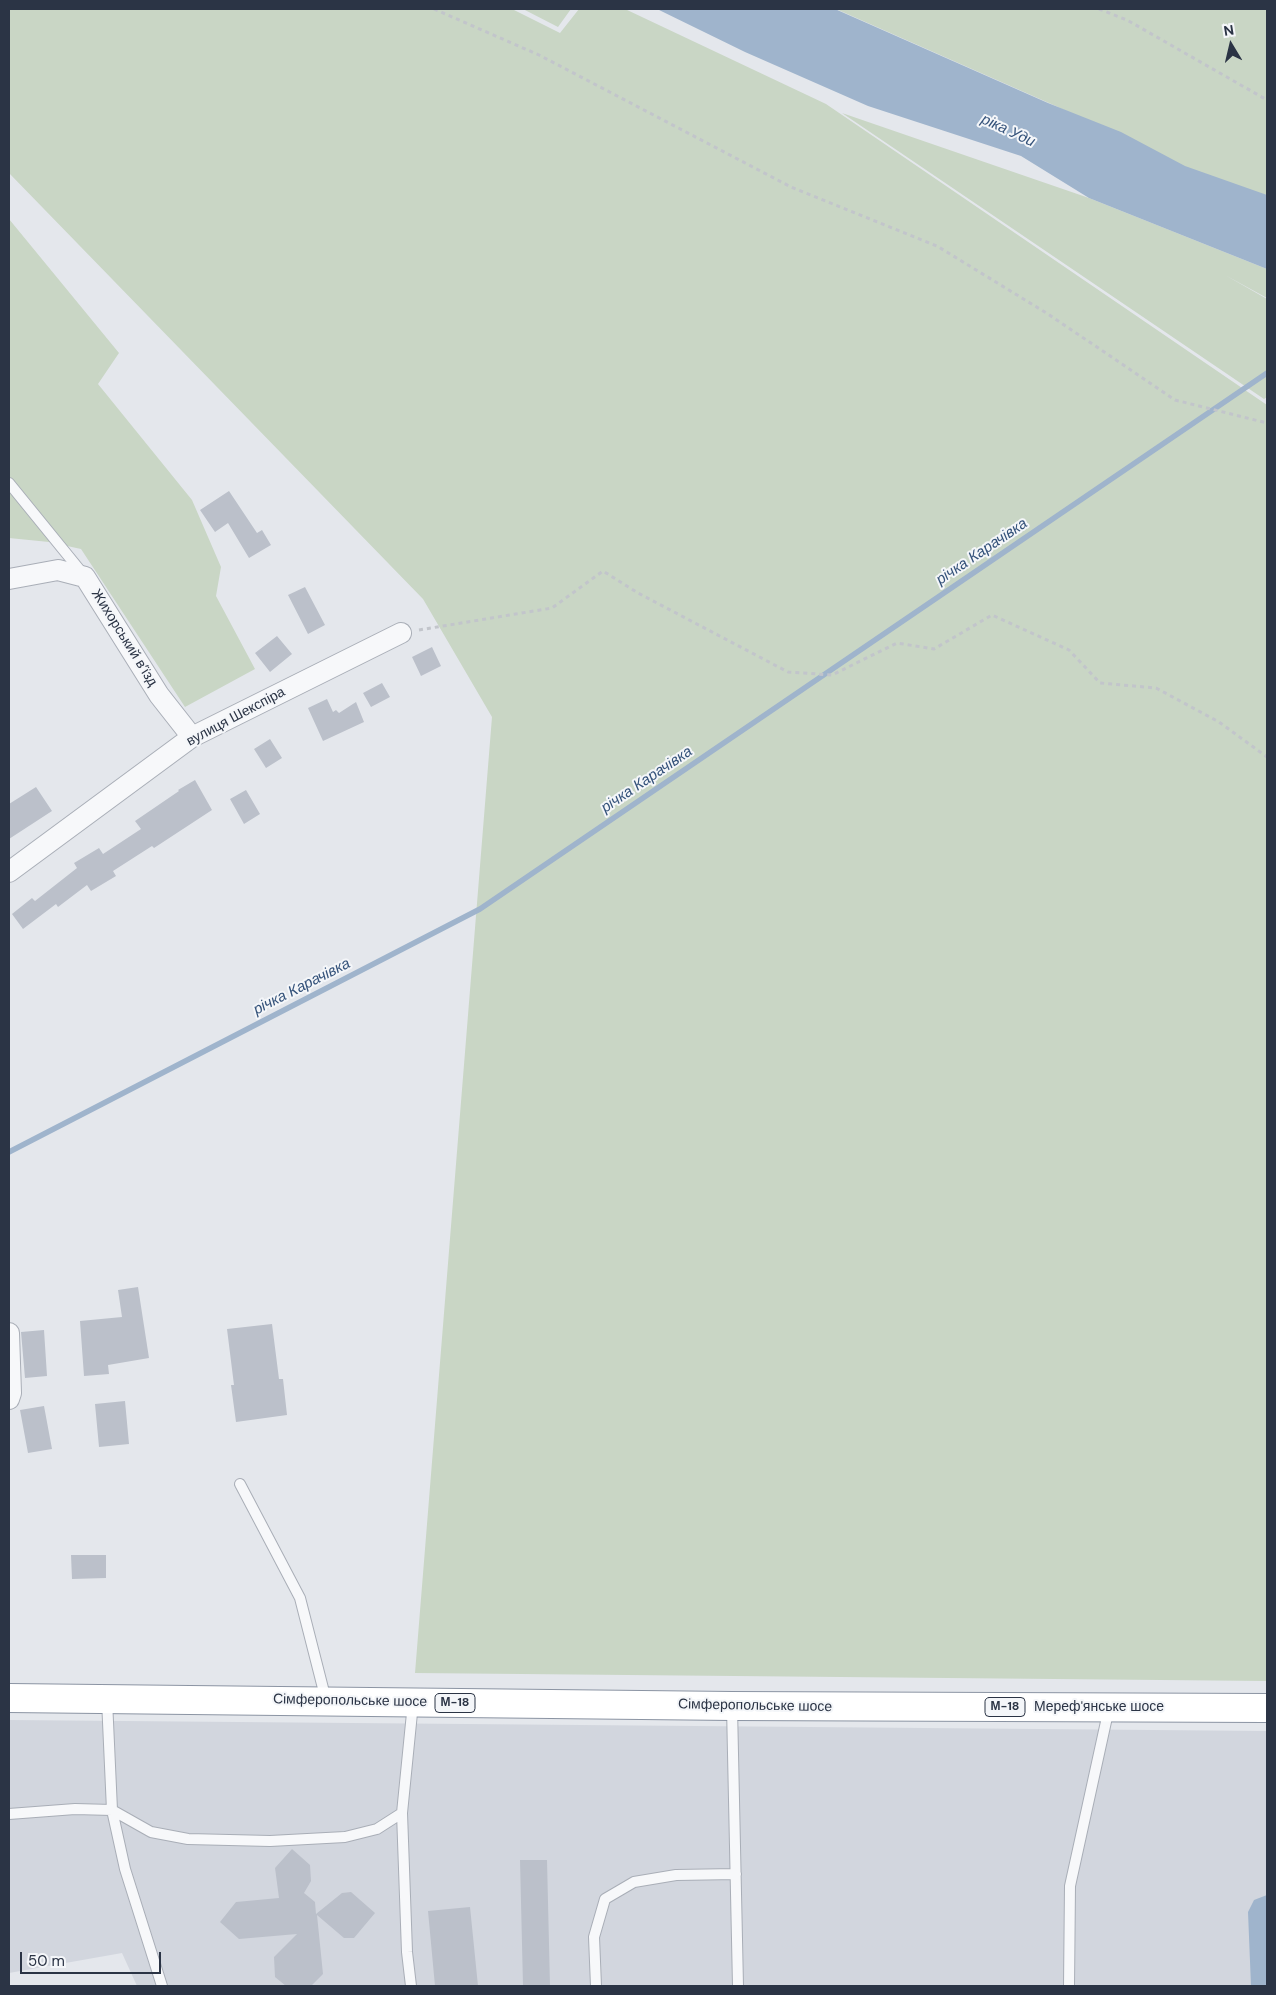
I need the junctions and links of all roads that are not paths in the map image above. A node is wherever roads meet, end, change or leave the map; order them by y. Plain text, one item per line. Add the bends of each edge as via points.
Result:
1 (9, 482) edge
2 (85, 577) junction
3 (9, 579) edge
4 (401, 633) road end
5 (192, 738) junction
6 (9, 872) edge
7 (9, 1333) edge
8 (9, 1399) edge
9 (240, 1484) dead end
10 (9, 1698) edge
11 (107, 1699) junction
12 (326, 1701) junction
13 (413, 1702) junction
14 (732, 1706) junction
15 (901, 1707) joint
16 (1109, 1707) junction
17 (1267, 1708) edge
18 (112, 1810) junction
19 (402, 1813) junction
20 (9, 1814) edge
21 (736, 1874) junction
22 (162, 1986) edge
23 (412, 1986) edge
24 (596, 1986) edge
25 (738, 1986) edge
26 (1069, 1986) edge

1 - 2 lane
2 - 3 street, Жихорський в’їзд via 58,570
2 - 5 street, Жихорський в’їзд via 159,695
4 - 5 street, вулиця Шекспіра
5 - 6 street, вулиця Шекспіра
7 - 8 street
9 - 12 lane via 300,1598
10 - 11 highway, Сімферопольське шосе / М-18
11 - 12 highway, Сімферопольське шосе / М-18
11 - 18 lane
12 - 13 highway, Сімферопольське шосе / М-18
13 - 14 highway, Сімферопольське шосе / М-18
13 - 19 lane
14 - 15 highway, Сімферопольське шосе / М-18
14 - 21 lane
15 - 16 highway, Мереф'янське шосе / М-18
16 - 17 highway, Мереф'янське шосе / М-18
16 - 26 lane via 1070,1886
18 - 19 lane via 151,1832 188,1839 270,1840 345,1837 377,1829
18 - 20 lane
18 - 22 lane via 124,1869
19 - 23 lane
21 - 24 lane via 676,1875 634,1882 605,1899 594,1937
21 - 25 lane

